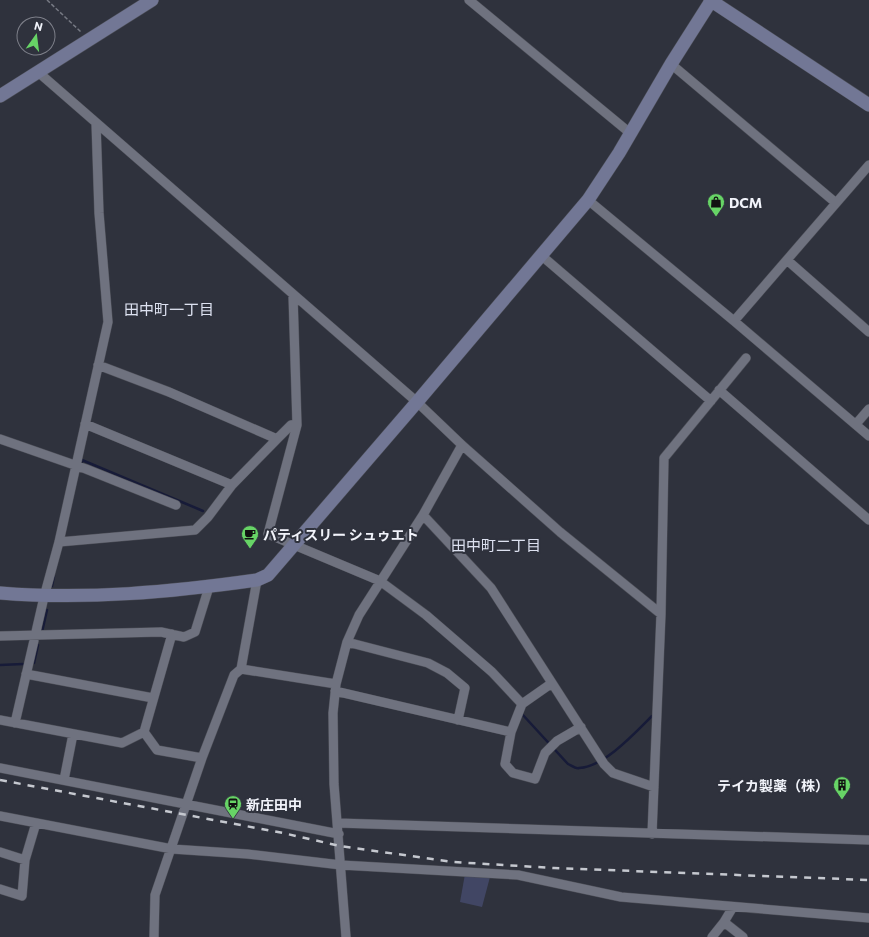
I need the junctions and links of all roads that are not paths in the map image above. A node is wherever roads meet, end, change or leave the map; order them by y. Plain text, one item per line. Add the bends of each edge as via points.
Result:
1 (152, 0) edge
2 (469, 0) edge
3 (711, 0) edge
4 (671, 64) junction
5 (38, 72) junction
6 (0, 96) edge
7 (869, 105) edge
8 (96, 123) junction
9 (630, 133) junction
10 (869, 165) edge
11 (588, 200) junction
12 (836, 203) junction
13 (542, 256) junction
14 (787, 260) junction
15 (293, 295) junction
16 (734, 321) junction
17 (869, 332) edge
18 (746, 358) dead end
19 (98, 365) junction
20 (719, 390) junction
21 (711, 401) junction
22 (417, 402) junction
23 (869, 409) edge
24 (85, 424) junction
25 (297, 424) junction
26 (856, 424) junction
27 (869, 436) edge
28 (0, 439) edge
29 (277, 439) junction
30 (462, 445) junction
31 (76, 466) junction
32 (232, 486) junction
33 (176, 505) dead end
34 (423, 515) junction
35 (869, 520) edge
36 (59, 542) junction
37 (294, 545) junction
38 (257, 580) junction
39 (380, 581) junction
40 (209, 586) junction
41 (0, 594) edge
42 (44, 597) junction
43 (661, 614) junction
44 (172, 634) junction
45 (0, 636) edge
46 (34, 636) junction
47 (347, 642) junction
48 (240, 669) junction
49 (26, 674) junction
50 (552, 683) junction
51 (335, 688) junction
52 (154, 698) junction
53 (522, 704) junction
54 (0, 720) edge
55 (458, 720) junction
56 (15, 723) junction
57 (580, 727) junction
58 (144, 732) junction
59 (511, 732) junction
60 (73, 734) junction
61 (202, 758) junction
62 (0, 768) edge
63 (64, 780) junction
64 (654, 787) junction
65 (186, 804) junction
66 (0, 816) edge
67 (36, 823) junction
68 (338, 823) junction
69 (339, 834) junction
70 (652, 834) junction
71 (869, 840) edge
72 (172, 849) junction
73 (0, 852) edge
74 (25, 860) junction
75 (341, 865) junction
76 (0, 889) edge
77 (733, 907) junction
78 (869, 918) edge
79 (724, 922) junction
80 (154, 937) edge
81 (346, 937) edge
82 (712, 937) edge
83 (743, 937) edge

1 - 5 street
2 - 9 street
3 - 4 street
3 - 7 street
4 - 9 street
4 - 12 street
5 - 6 street
5 - 8 street
8 - 15 street
8 - 19 street via 99,213 108,322
9 - 11 street
10 - 12 street
11 - 13 street
11 - 16 street
12 - 14 street
13 - 21 street
13 - 22 street
14 - 16 street
14 - 17 street
15 - 22 street
15 - 25 street
16 - 26 street
18 - 20 street
19 - 24 street
19 - 29 street via 169,392
20 - 21 street
20 - 35 street
21 - 43 street via 664,458
22 - 30 street
22 - 37 street
23 - 26 street
24 - 31 street
24 - 32 street
25 - 29 street via 291,425
25 - 37 street via 268,534
26 - 27 street
28 - 31 street
29 - 32 street
30 - 34 street
30 - 43 street via 560,532
31 - 33 street
31 - 36 street
32 - 36 street via 195,530
34 - 39 street
34 - 50 street via 491,588
36 - 42 street
37 - 38 street via 268,575
37 - 39 street
38 - 40 street
38 - 48 street
39 - 47 street via 359,615
39 - 53 street via 426,615 492,672
40 - 42 street via 140,594
40 - 44 street via 195,632 184,637
41 - 42 street
42 - 46 street
43 - 64 street
44 - 46 street via 160,632
44 - 52 street
45 - 46 street
46 - 49 street
47 - 51 street
47 - 55 street via 428,663 447,673 464,688
48 - 51 street
48 - 61 street via 234,676
49 - 52 street
49 - 56 street
50 - 53 street
50 - 57 street
51 - 55 street
51 - 68 street via 333,748
52 - 58 street
53 - 59 street
54 - 56 street
55 - 59 street
56 - 60 street
57 - 59 street via 557,740 545,753 535,779 513,773 504,764
57 - 64 street via 604,764 613,773
58 - 60 street via 122,743
58 - 61 street via 157,750
60 - 63 street
61 - 65 street
62 - 63 street
63 - 65 street
64 - 70 street
65 - 69 street
65 - 72 street
66 - 67 street
67 - 72 street
67 - 74 street
68 - 69 street
68 - 70 street via 573,829
69 - 75 street
70 - 71 street
72 - 75 street via 247,854
72 - 80 street via 155,894
73 - 74 street
74 - 76 street via 22,896
75 - 77 street via 518,875 621,897
75 - 81 street
77 - 78 street
77 - 79 street
79 - 82 street
79 - 83 street

